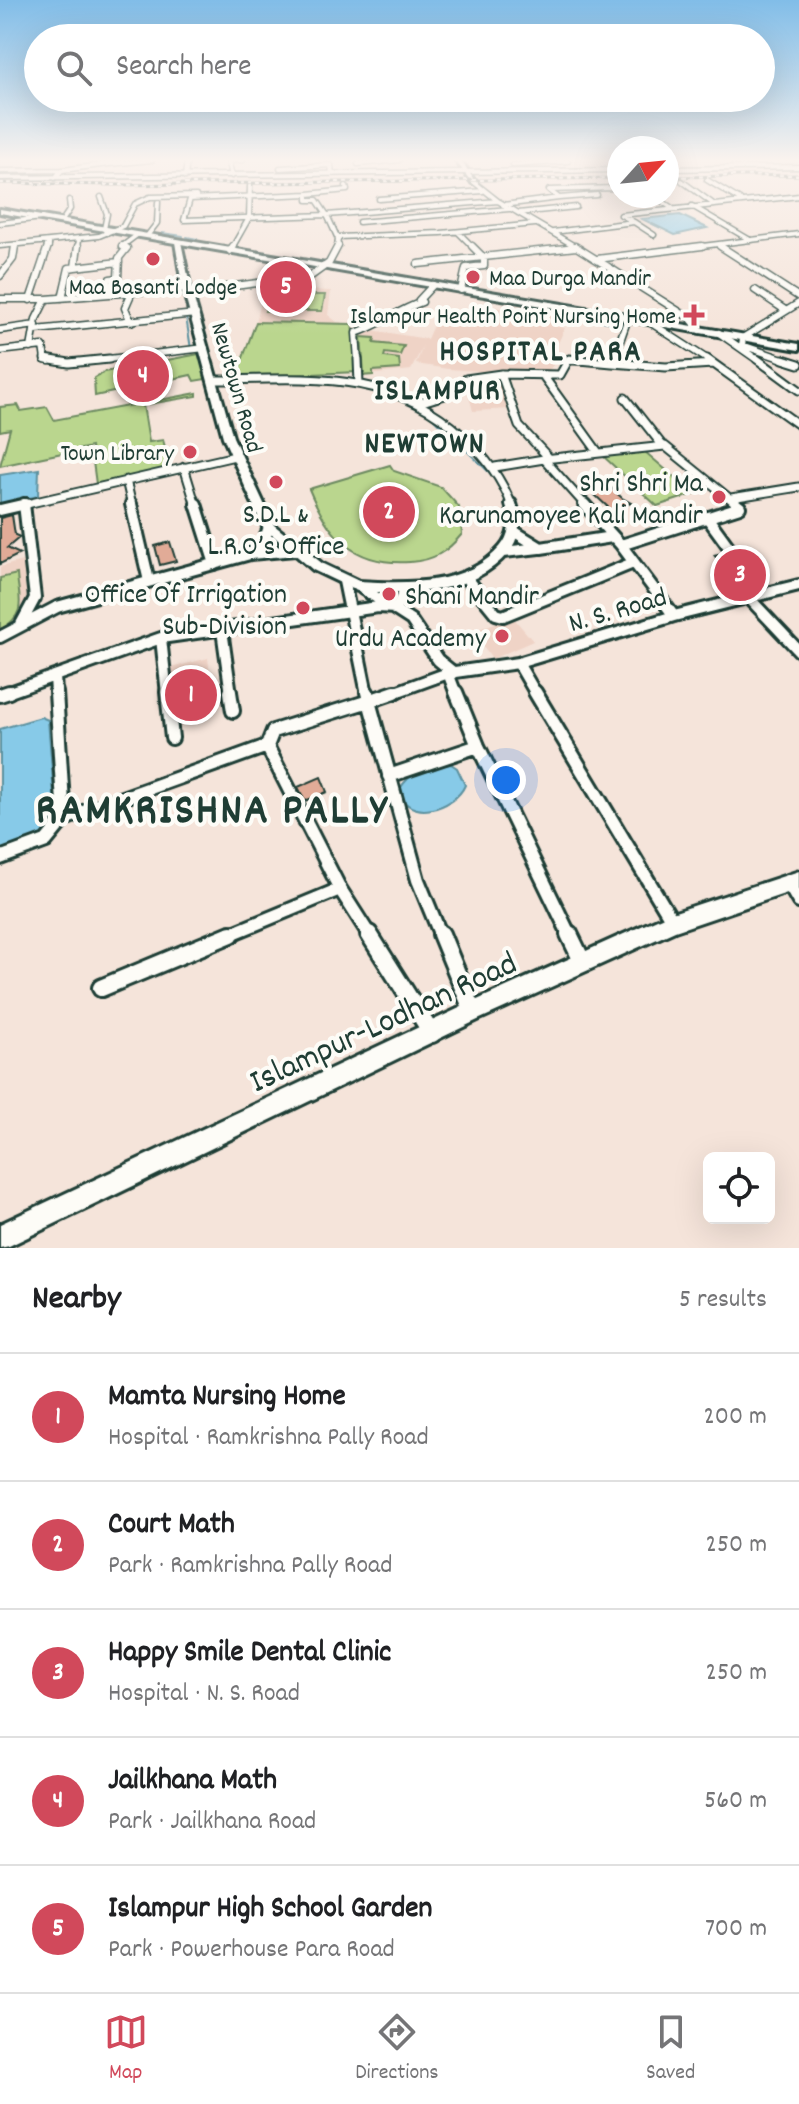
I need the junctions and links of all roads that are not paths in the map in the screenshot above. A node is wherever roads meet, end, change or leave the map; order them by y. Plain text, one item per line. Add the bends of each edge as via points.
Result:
1 (40, 218) edge
2 (44, 218) edge
3 (64, 218) edge
4 (107, 218) edge
5 (130, 218) edge
6 (157, 218) edge
7 (185, 218) edge
8 (241, 218) edge
9 (249, 218) edge
10 (328, 218) edge
11 (391, 218) edge
12 (527, 218) edge
13 (627, 218) edge
14 (713, 218) edge
15 (62, 221) junction
16 (359, 222) dead end
17 (634, 222) junction
18 (0, 223) edge
19 (537, 224) junction
20 (109, 231) junction
21 (458, 232) junction
22 (553, 232) junction
23 (799, 234) edge
24 (654, 235) dead end
25 (142, 236) junction
26 (338, 237) junction
27 (79, 239) junction
28 (750, 240) junction
29 (50, 241) junction
30 (178, 242) junction
31 (0, 246) edge
32 (15, 246) junction
33 (720, 246) junction
34 (576, 247) junction
35 (230, 251) junction
36 (484, 258) junction
37 (597, 259) junction
38 (119, 262) junction
39 (418, 264) dead end
40 (321, 266) junction
41 (75, 267) junction
42 (0, 276) edge
43 (433, 285) junction
44 (188, 290) junction
45 (461, 290) junction
46 (755, 290) dead end
47 (132, 292) junction
48 (110, 294) junction
49 (62, 298) junction
50 (0, 299) edge
51 (46, 299) junction
52 (30, 300) junction
53 (799, 300) edge
54 (785, 310) junction
55 (196, 314) junction
56 (628, 318) junction
57 (648, 321) junction
58 (131, 322) junction
59 (36, 328) junction
60 (0, 330) edge
61 (700, 330) junction
62 (744, 339) junction
63 (799, 347) edge
64 (31, 348) junction
65 (205, 348) junction
66 (0, 351) edge
67 (612, 363) junction
68 (713, 364) junction
69 (799, 364) edge
70 (501, 374) junction
71 (544, 377) junction
72 (213, 380) junction
73 (359, 384) junction
74 (799, 390) edge
75 (625, 398) dead end
76 (419, 403) junction
77 (799, 425) edge
78 (662, 445) junction
79 (598, 452) junction
80 (235, 456) junction
81 (546, 458) junction
82 (184, 467) junction
83 (495, 467) junction
84 (126, 480) junction
85 (799, 487) edge
86 (731, 498) junction
87 (24, 504) junction
88 (0, 510) edge
89 (707, 517) junction
90 (269, 527) junction
91 (515, 532) junction
92 (612, 537) junction
93 (621, 545) junction
94 (541, 548) junction
95 (295, 550) junction
96 (504, 552) junction
97 (250, 554) junction
98 (633, 563) junction
99 (215, 564) junction
100 (466, 577) junction
101 (149, 581) junction
102 (344, 581) junction
103 (799, 585) edge
104 (358, 586) junction
105 (407, 589) junction
106 (763, 594) junction
107 (35, 598) junction
108 (749, 598) junction
109 (57, 607) junction
110 (395, 608) junction
111 (351, 612) junction
112 (674, 616) junction
113 (20, 626) junction
114 (222, 630) junction
115 (0, 637) edge
116 (161, 638) junction
117 (799, 651) edge
118 (518, 663) junction
119 (451, 673) junction
120 (55, 676) junction
121 (0, 695) edge
122 (369, 701) junction
123 (233, 711) dead end
124 (172, 738) dead end
125 (267, 746) junction
126 (478, 746) junction
127 (389, 776) junction
128 (64, 819) junction
129 (0, 858) edge
130 (795, 888) edge
131 (340, 889) junction
132 (673, 922) junction
133 (583, 963) junction
134 (101, 988) dead end
135 (473, 1012) junction
136 (432, 1034) junction
137 (0, 1237) edge

1 - 18 street
2 - 15 main road
3 - 15 street
4 - 20 street
5 - 20 street
6 - 25 street via 157,225
7 - 8 street
9 - 35 street
10 - 26 street
11 - 16 street
12 - 19 street
13 - 17 street
14 - 28 street
15 - 20 main road
17 - 22 street
17 - 24 street
19 - 21 street
19 - 22 street
20 - 25 main road
20 - 27 street
21 - 26 street
21 - 36 street
22 - 34 street
23 - 28 street
25 - 30 main road
25 - 38 street via 121,247 127,248
26 - 40 street via 336,254
27 - 29 street
27 - 41 street
28 - 33 street
29 - 32 street
29 - 52 street
30 - 35 main road
30 - 44 street, Newtown Road
31 - 32 street
32 - 42 street via 13,259
33 - 37 street
33 - 53 street
34 - 36 street
34 - 37 street
35 - 40 main road
36 - 39 street
36 - 45 street via 484,266 466,268
37 - 61 street
38 - 41 street
38 - 48 street via 118,278 110,279
40 - 43 main road
40 - 44 street via 311,276
41 - 49 street via 69,268
43 - 45 main road
43 - 73 street via 422,302 356,333
44 - 47 street
44 - 55 street, Newtown Road
45 - 56 main road
46 - 54 street
47 - 48 street
47 - 58 street via 125,308
48 - 49 street
49 - 51 street
50 - 52 street
51 - 52 street
51 - 59 street
53 - 54 street
54 - 62 street
55 - 58 street
55 - 65 street, Newtown Road
56 - 57 main road
56 - 67 street
57 - 61 main road
57 - 68 street
58 - 59 street
59 - 60 street
59 - 64 street
61 - 62 main road
62 - 63 main road
62 - 69 street
62 - 74 street via 752,358
64 - 65 street via 43,346 45,360 69,363
64 - 66 street
65 - 72 street, Newtown Road
67 - 68 street
67 - 71 street via 569,359 560,375
68 - 77 street
70 - 71 street
70 - 76 street via 462,380 448,394
70 - 81 street via 519,426
71 - 79 street
72 - 73 street
72 - 80 street, Newtown Road
73 - 76 street
75 - 78 street
76 - 83 street via 451,422
78 - 79 street
78 - 86 street
79 - 81 street
80 - 82 street
80 - 90 street, Newtown Road
81 - 83 street
81 - 92 street
82 - 84 street
82 - 99 street
83 - 91 street via 514,502
84 - 87 street
84 - 101 street
85 - 86 street
86 - 89 street via 740,507
87 - 88 street
87 - 107 street
89 - 93 street
89 - 106 street
90 - 95 street, Newtown Road
90 - 97 street via 263,544
91 - 94 street
91 - 96 street
92 - 93 street
92 - 94 street
93 - 98 street
94 - 96 street
95 - 97 street
95 - 102 street, Newtown Road
96 - 100 street
97 - 99 street
98 - 100 street via 503,616
98 - 112 street
99 - 101 street
100 - 105 street
101 - 109 street
102 - 104 street, Newtown Road
102 - 111 street
103 - 106 street, N. S. Road
104 - 105 street
104 - 110 street
105 - 110 street
106 - 108 street, N. S. Road
107 - 109 street
107 - 113 street
108 - 112 street, N. S. Road
108 - 117 street
109 - 113 street
110 - 111 street
110 - 119 street via 411,620
111 - 114 street
111 - 122 street
112 - 118 street, N. S. Road
113 - 115 street
114 - 116 street
114 - 123 street
116 - 120 street
116 - 124 street
118 - 119 street, N. S. Road
118 - 132 street
119 - 122 street, N. S. Road
119 - 126 street
120 - 121 street
120 - 128 street
122 - 125 street, N. S. Road via 273,731
122 - 127 street
125 - 128 street
125 - 131 street
126 - 127 street
126 - 133 street
127 - 135 street via 418,880
128 - 129 street via 57,835
130 - 132 street, Islampur-Lodhan Road
131 - 134 street
131 - 136 street
132 - 133 street, Islampur-Lodhan Road
133 - 135 street, Islampur-Lodhan Road
135 - 136 street, Islampur-Lodhan Road
136 - 137 street, Islampur-Lodhan Road

